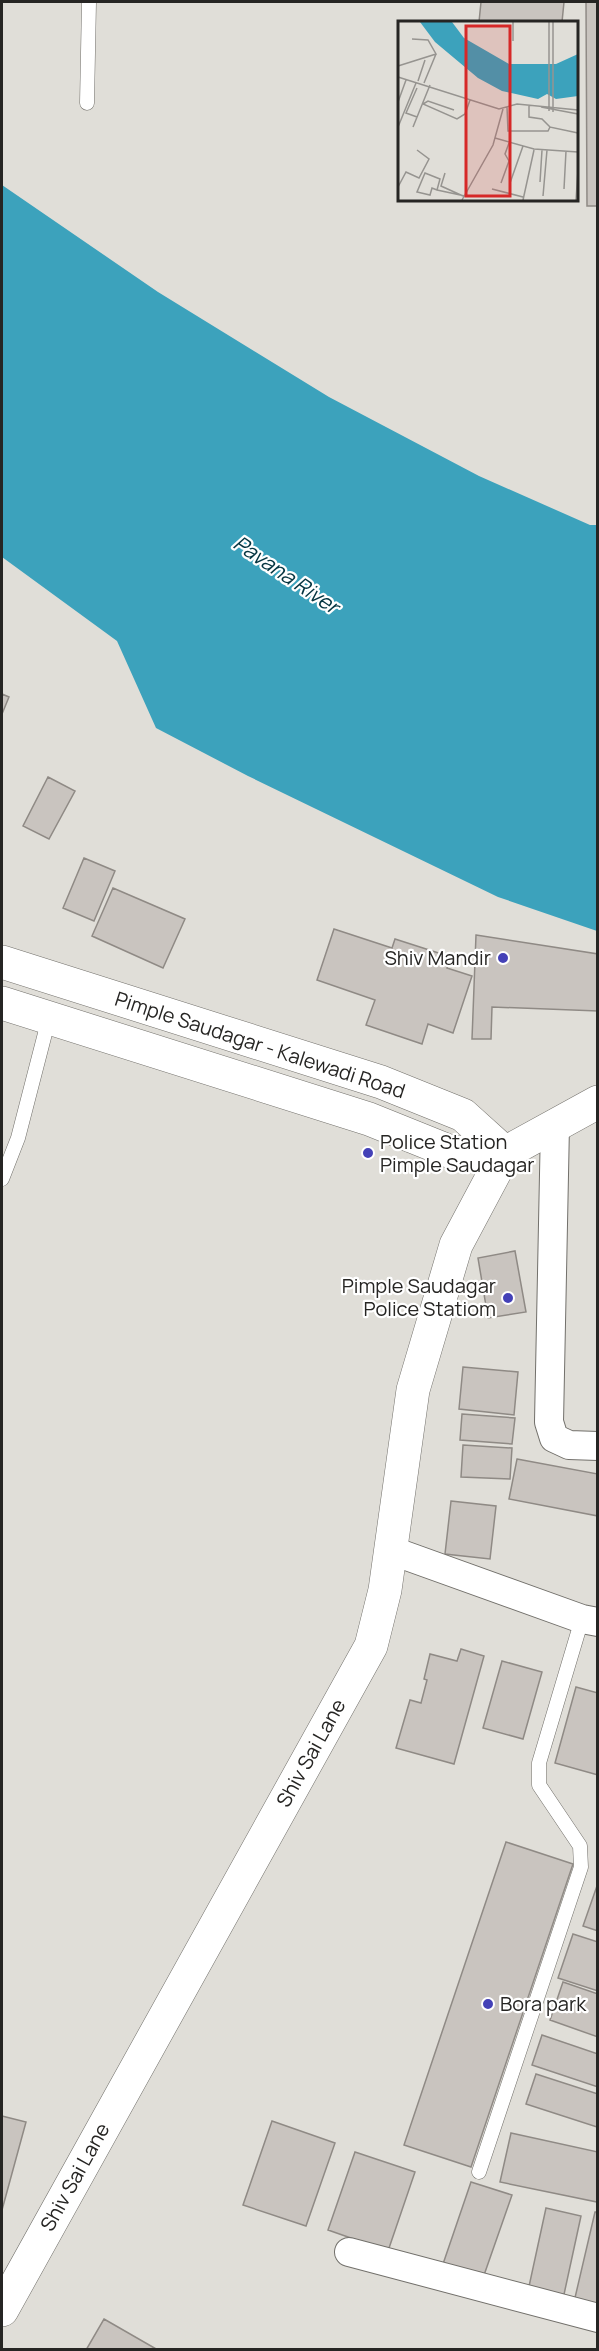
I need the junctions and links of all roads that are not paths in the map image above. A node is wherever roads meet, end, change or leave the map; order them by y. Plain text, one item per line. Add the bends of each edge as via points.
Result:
1 (89, 2) edge
2 (87, 103) dead end
3 (2, 962) edge
4 (2, 1003) edge
5 (49, 1018) junction
6 (597, 1102) edge
7 (555, 1125) junction
8 (505, 1153) junction
9 (2, 1179) edge
10 (597, 1446) edge
11 (390, 1550) junction
12 (590, 1621) edge
13 (479, 2172) dead end
14 (349, 2252) dead end
15 (2, 2310) edge
16 (597, 2318) edge

1 - 2 lane
3 - 8 street, Pimple Saudagar - Kalewadi Road via 381,1082 463,1115
4 - 5 street, Pimple Saudagar - Kalewadi Road
5 - 8 street, Pimple Saudagar - Kalewadi Road via 369,1119 451,1152
5 - 9 lane via 18,1138
6 - 7 street
7 - 8 street
7 - 10 street via 549,1422 554,1438 569,1445
8 - 11 street, Shiv Sai Lane via 456,1245 413,1390
11 - 12 street
11 - 15 street, Shiv Sai Lane via 371,1646
12 - 13 lane via 539,1763 539,1785 580,1846 581,1868
14 - 16 street

